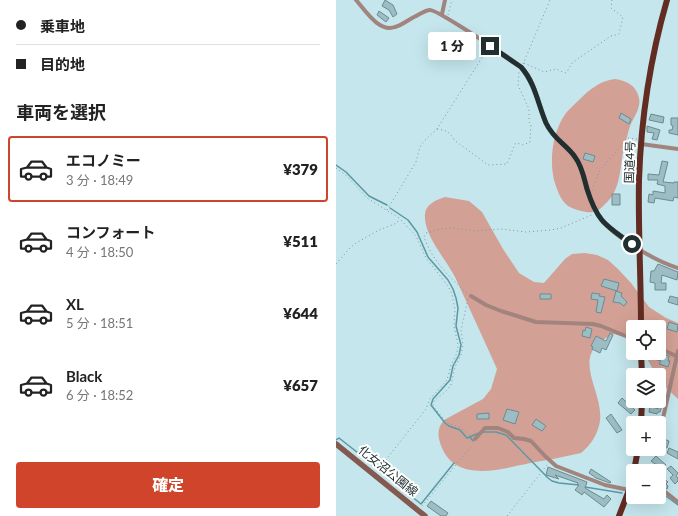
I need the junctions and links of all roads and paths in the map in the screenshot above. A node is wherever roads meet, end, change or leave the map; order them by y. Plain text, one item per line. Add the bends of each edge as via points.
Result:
1 (356, 0) edge
2 (445, 0) edge
3 (452, 0) edge
4 (550, 0) edge
5 (612, 0) edge
6 (667, 0) edge
7 (442, 14) junction
8 (447, 18) junction
9 (490, 46) junction
10 (522, 65) junction
11 (437, 129) junction
12 (641, 142) junction
13 (678, 149) edge
14 (336, 168) edge
15 (590, 196) junction
16 (387, 210) junction
17 (596, 213) junction
18 (399, 218) junction
19 (641, 250) junction
20 (336, 264) edge
21 (678, 268) edge
22 (471, 296) junction
23 (641, 320) edge
24 (626, 336) edge
25 (666, 351) edge
26 (678, 355) edge
27 (664, 416) edge
28 (473, 438) junction
29 (336, 444) edge
30 (550, 461) junction
31 (374, 474) junction
32 (626, 487) edge
33 (666, 493) edge
34 (626, 499) edge
35 (678, 502) edge
36 (418, 510) junction
37 (425, 516) edge
38 (507, 516) edge
39 (619, 516) edge

1 - 7 street via 377,23 387,28 396,27 430,10
2 - 7 street
3 - 8 path
4 - 10 path
5 - 10 path via 611,8 623,17 619,34 611,36 576,60 567,72 556,69 544,72
6 - 12 highway, 国道4号 via 652,60
7 - 8 street
8 - 9 street
9 - 10 street
9 - 11 path
10 - 11 path via 518,85 529,110 530,142 523,145 515,144 507,164 488,165 454,140 448,132
10 - 15 street via 550,131 570,150 580,166
11 - 16 path via 420,147 416,162
12 - 13 street
12 - 15 path via 628,138 601,169
12 - 19 highway, 国道4号
14 - 16 path via 347,176 362,194
15 - 17 street
16 - 18 path
17 - 19 street via 606,226
17 - 22 path via 551,230 476,231 453,228 426,233 424,237 427,247 434,259
18 - 20 path via 397,223 379,230 350,248
18 - 31 path via 416,236 423,253 452,294 458,345 446,383 430,399 426,409
19 - 21 street via 665,264
19 - 23 highway, 国道4号
22 - 24 street via 501,312 536,322 593,324
22 - 28 path via 461,330 461,355 455,367 451,386 433,406 446,422 461,428
25 - 26 street
26 - 27 street
28 - 30 street via 485,428 498,428 514,438 531,441
28 - 36 path via 475,441
29 - 31 main road, 化女沼公園線
30 - 32 street via 556,466 605,485
30 - 38 path
31 - 36 main road, 化女沼公園線
33 - 35 street
34 - 39 highway
36 - 37 main road, 化女沼公園線

